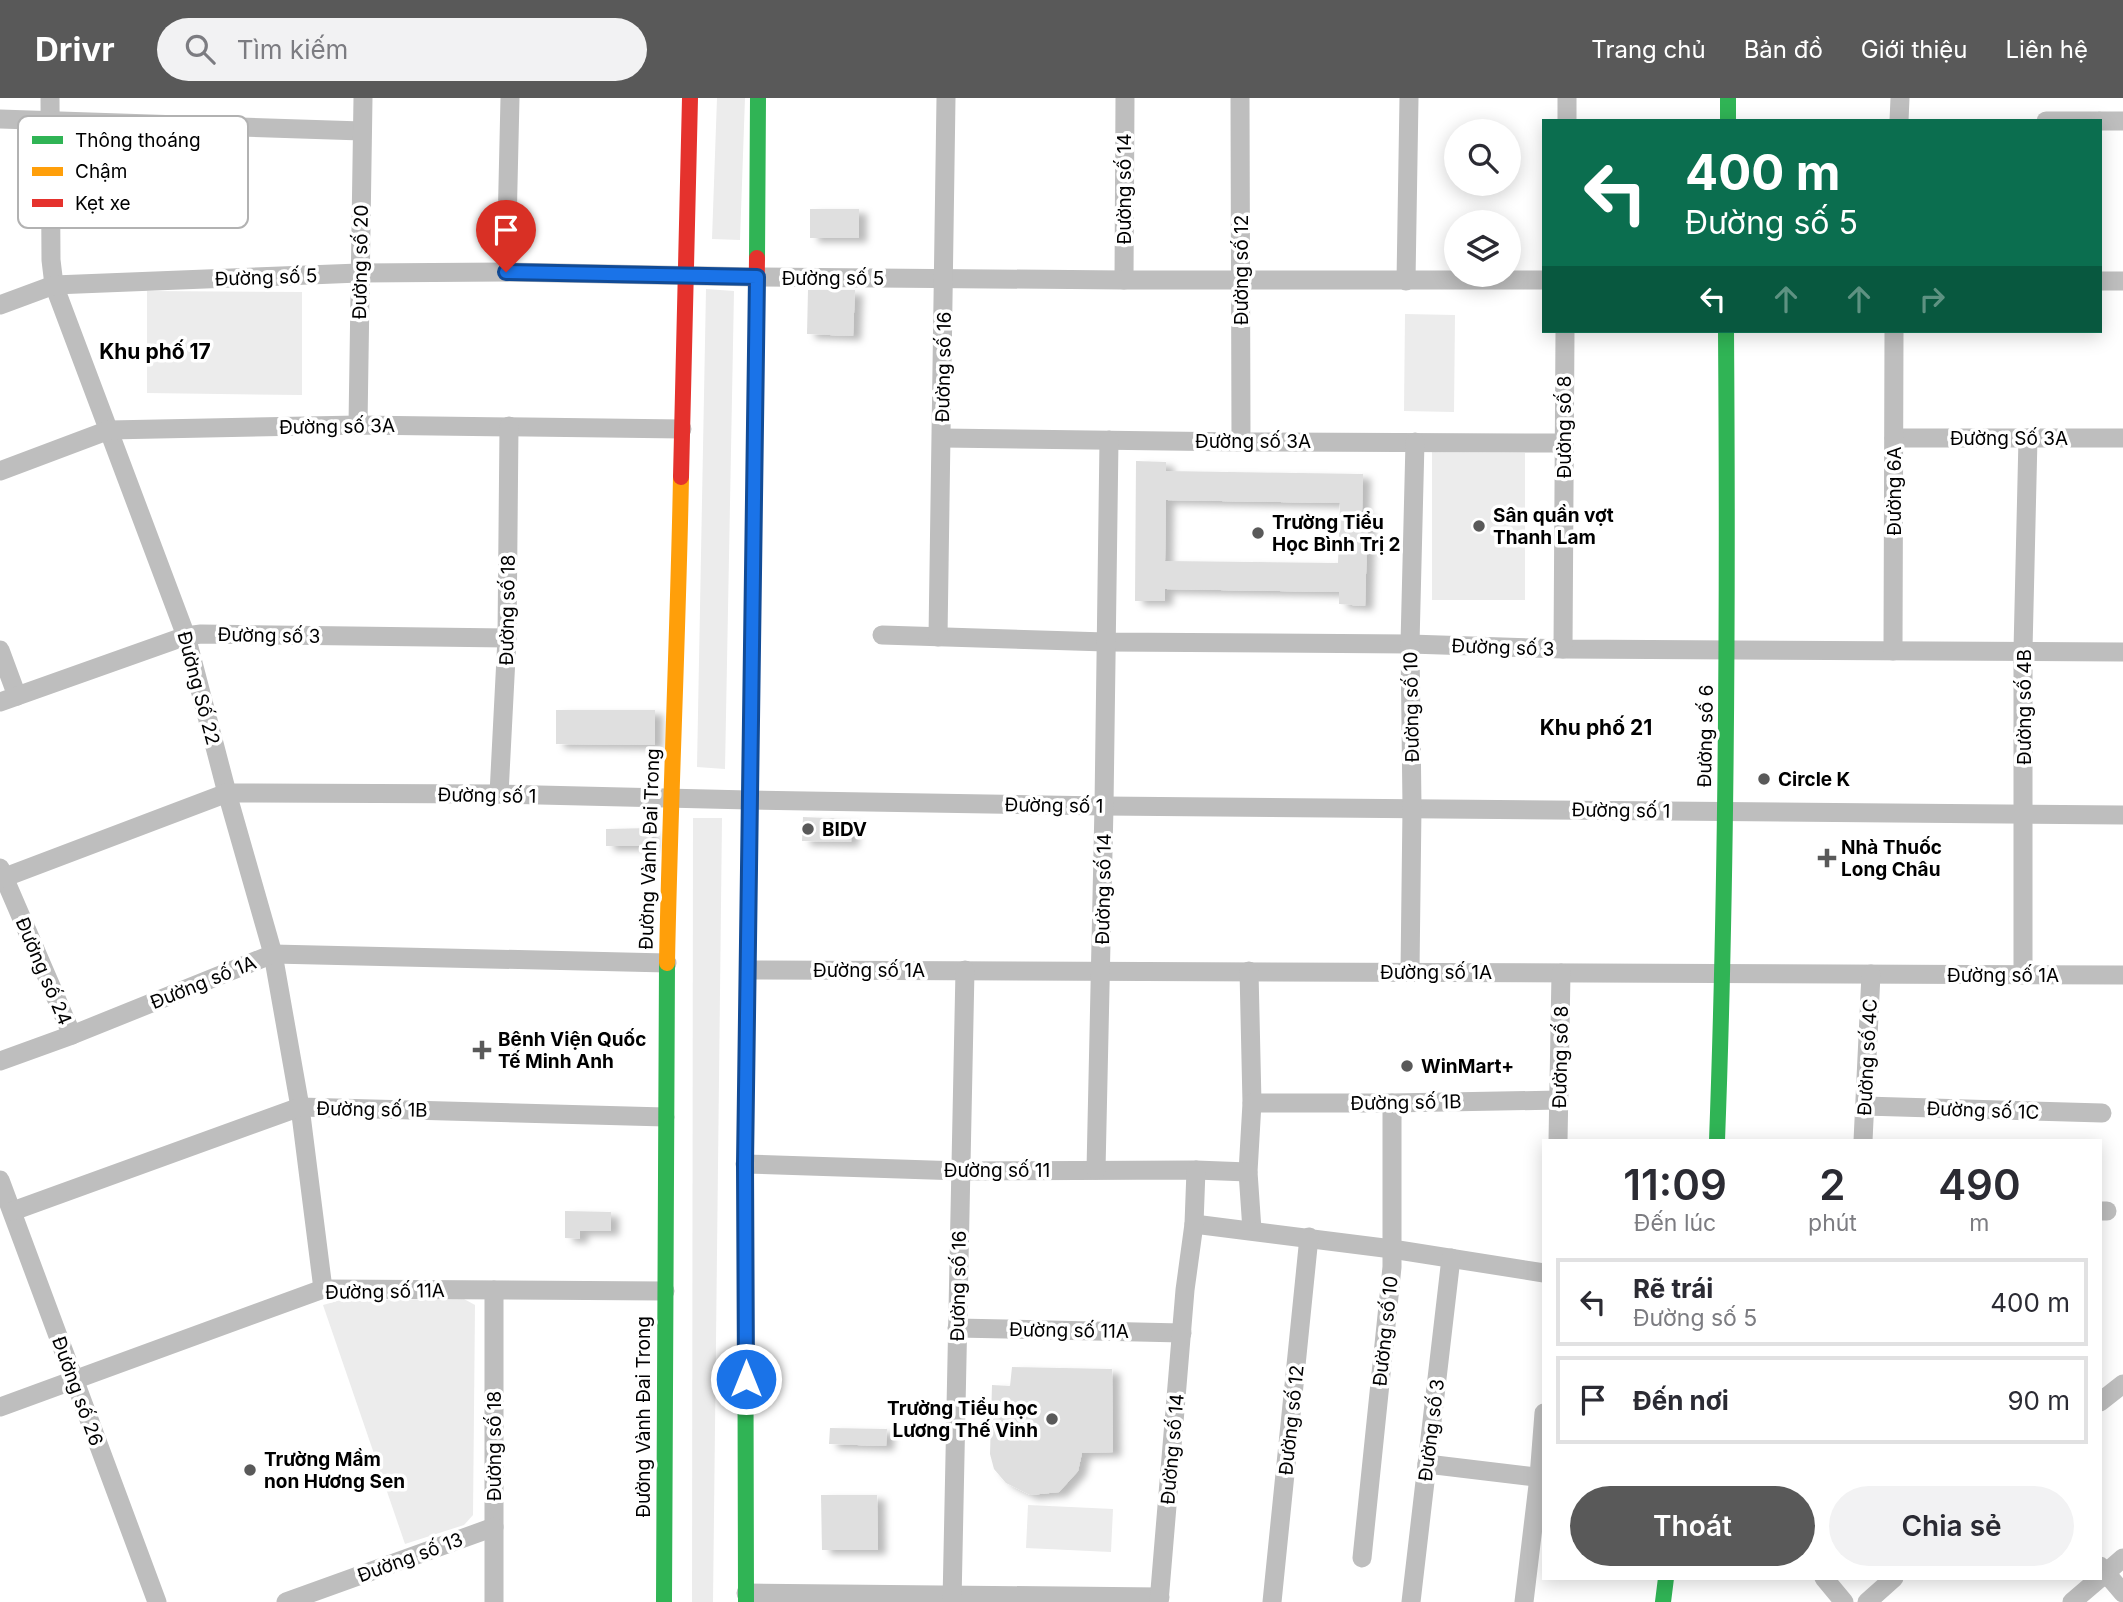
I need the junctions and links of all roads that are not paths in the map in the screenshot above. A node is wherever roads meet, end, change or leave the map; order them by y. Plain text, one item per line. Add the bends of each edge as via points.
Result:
1 (50, 98) edge
2 (363, 98) edge
3 (510, 98) edge
4 (690, 98) edge
5 (758, 98) edge
6 (946, 98) edge
7 (1125, 98) edge
8 (1240, 98) edge
9 (1409, 98) edge
10 (1567, 98) edge
11 (1728, 98) edge
12 (1900, 98) edge
13 (50, 116) edge
14 (1567, 119) edge
15 (1728, 119) edge
16 (1899, 119) edge
17 (2102, 121) edge
18 (2123, 121) edge
19 (248, 127) edge
20 (362, 131) junction
21 (51, 228) edge
22 (506, 272) junction
23 (359, 273) junction
24 (686, 275) junction
25 (757, 277) junction
26 (943, 279) junction
27 (1124, 280) junction
28 (1542, 280) edge
29 (1241, 281) junction
30 (1406, 281) junction
31 (2102, 281) edge
32 (2123, 281) edge
33 (54, 285) junction
34 (0, 305) edge
35 (1565, 333) edge
36 (1726, 333) edge
37 (1894, 333) edge
38 (358, 425) junction
39 (509, 426) junction
40 (682, 429) junction
41 (109, 430) junction
42 (942, 438) junction
43 (1894, 438) junction
44 (2028, 438) junction
45 (2123, 438) edge
46 (1109, 440) junction
47 (1241, 442) junction
48 (1415, 442) junction
49 (1564, 443) junction
50 (0, 471) edge
51 (882, 635) dead end
52 (186, 636) junction
53 (938, 637) junction
54 (507, 638) junction
55 (1106, 642) junction
56 (1410, 644) junction
57 (1563, 649) junction
58 (0, 650) edge
59 (1728, 650) junction
60 (2023, 650) junction
61 (1893, 651) junction
62 (2123, 652) edge
63 (8, 699) edge
64 (227, 793) junction
65 (499, 794) junction
66 (670, 799) junction
67 (749, 800) junction
68 (1104, 806) junction
69 (1412, 807) junction
70 (1724, 810) junction
71 (2024, 815) junction
72 (2123, 815) edge
73 (1, 875) edge
74 (273, 954) junction
75 (667, 963) junction
76 (749, 970) junction
77 (965, 970) junction
78 (1101, 970) junction
79 (1249, 971) junction
80 (1410, 972) junction
81 (1561, 973) junction
82 (1724, 974) junction
83 (1871, 974) junction
84 (2024, 975) junction
85 (2123, 975) edge
86 (72, 1035) junction
87 (0, 1060) edge
88 (1559, 1100) junction
89 (1252, 1103) junction
90 (1392, 1103) junction
91 (1865, 1106) junction
92 (300, 1107) junction
93 (2102, 1113) dead end
94 (665, 1117) junction
95 (1558, 1139) edge
96 (1717, 1139) edge
97 (1863, 1139) edge
98 (745, 1164) junction
99 (1096, 1170) junction
100 (1196, 1170) junction
101 (961, 1171) junction
102 (1248, 1172) junction
103 (0, 1180) edge
104 (13, 1211) junction
105 (1194, 1224) junction
106 (1252, 1230) junction
107 (1309, 1237) junction
108 (1392, 1249) junction
109 (1451, 1258) junction
110 (1542, 1273) edge
111 (323, 1289) junction
112 (494, 1290) junction
113 (665, 1291) junction
114 (957, 1328) junction
115 (1182, 1333) junction
116 (75, 1381) junction
117 (2123, 1384) edge
118 (2102, 1400) edge
119 (0, 1407) edge
120 (1542, 1456) edge
121 (1427, 1464) junction
122 (1541, 1478) edge
123 (494, 1527) junction
124 (1362, 1558) dead end
125 (2123, 1558) edge
126 (2102, 1573) edge
127 (2102, 1575) edge
128 (1666, 1580) edge
129 (1826, 1580) edge
130 (1892, 1580) edge
131 (2095, 1580) edge
132 (2123, 1593) edge
133 (746, 1598) edge
134 (952, 1599) edge
135 (1160, 1599) edge
136 (157, 1602) edge
137 (286, 1602) edge
138 (494, 1602) edge
139 (664, 1602) edge
140 (1272, 1602) edge
141 (1411, 1602) edge
142 (1524, 1602) edge
143 (1663, 1602) edge
144 (1843, 1602) edge
145 (1867, 1602) edge
146 (2072, 1602) edge

1 - 13 street, Đường Số 22
2 - 20 street, Đường số 20
3 - 22 street
4 - 24 street, Đường Vành Đai Trong
5 - 25 street
6 - 26 street, Đường số 16
7 - 27 street, Đường số 14
8 - 29 street, Đường số 12
9 - 30 street
10 - 14 street
11 - 15 street
12 - 16 street
17 - 18 street
19 - 20 street
20 - 23 street, Đường số 20
21 - 33 street, Đường Số 22
22 - 23 street, Đường số 5
22 - 24 street, Đường số 5
23 - 33 street, Đường số 5
23 - 38 street, Đường số 20
24 - 25 street, Đường số 5
24 - 40 street, Đường Vành Đai Trong
25 - 26 street, Đường số 5
25 - 67 street
26 - 27 street, Đường số 5
26 - 42 street, Đường số 16
27 - 29 street, Đường số 5
28 - 30 street, Đường số 5
29 - 30 street, Đường số 5
29 - 47 street, Đường số 12
31 - 32 street
33 - 34 street, Đường số 5
33 - 41 street, Đường Số 22
35 - 49 street, Đường số 8
36 - 59 street, Đường số 6
37 - 43 street, Đường 6A
38 - 39 street, Đường số 3A
38 - 41 street, Đường số 3A
39 - 40 street, Đường số 3A
39 - 54 street, Đường số 18
40 - 66 street, Đường Vành Đai Trong
41 - 50 street, Đường số 3A
41 - 52 street, Đường Số 22
42 - 46 street, Đường số 3A
42 - 53 street, Đường số 16
43 - 44 street, Đường Số 3A
43 - 61 street, Đường 6A
44 - 45 street, Đường Số 3A
44 - 60 street, Đường số 4B
46 - 47 street, Đường số 3A
46 - 55 street, Đường số 14
47 - 48 street, Đường số 3A
48 - 49 street, Đường số 3A
48 - 56 street, Đường số 10
49 - 57 street, Đường số 8
51 - 53 street, Đường số 3
52 - 54 street, Đường số 3
52 - 63 street, Đường số 3
52 - 64 street, Đường Số 22
53 - 55 street, Đường số 3
54 - 65 street, Đường số 18
55 - 56 street, Đường số 3
55 - 68 street, Đường số 14
56 - 57 street, Đường số 3
56 - 69 street, Đường số 10
57 - 59 street, Đường số 3
58 - 63 street
59 - 61 street, Đường số 3
59 - 70 street, Đường số 6
60 - 61 street, Đường số 3
60 - 62 street, Đường số 3
60 - 71 street, Đường số 4B
64 - 65 street, Đường số 1
64 - 73 street, Đường số 1
64 - 74 street, Đường Số 22
65 - 66 street, Đường số 1
66 - 67 street, Đường số 1
66 - 75 street, Đường Vành Đai Trong
67 - 68 street, Đường số 1
67 - 76 street
68 - 69 street, Đường số 1
68 - 78 street, Đường số 14
69 - 70 street, Đường số 1
69 - 80 street, Đường số 10
70 - 71 street, Đường số 1
70 - 82 street, Đường số 6
71 - 72 street, Đường số 1
71 - 84 street, Đường số 4B
73 - 86 street, Đường số 24
74 - 75 street, Đường số 1A
74 - 86 street, Đường số 1A
74 - 92 street, Đường Số 22
75 - 94 street, Đường Vành Đai Trong
76 - 77 street, Đường số 1A
76 - 98 street
77 - 78 street, Đường số 1A
77 - 101 street, Đường số 16
78 - 79 street, Đường số 1A
78 - 99 street, Đường số 14
79 - 80 street, Đường số 1A
79 - 89 street
80 - 81 street, Đường số 1A
81 - 82 street, Đường số 1A
81 - 88 street, Đường số 8
82 - 83 street, Đường số 1A
82 - 96 street, Đường số 6
83 - 84 street, Đường số 1A
83 - 91 street, Đường số 4C
84 - 85 street, Đường số 1A
86 - 87 street, Đường số 1A
88 - 90 street, Đường số 1B
88 - 95 street, Đường số 8
89 - 90 street, Đường số 1B
89 - 102 street
90 - 108 street, Đường số 10
91 - 93 street, Đường số 1C
91 - 97 street, Đường số 4C
92 - 94 street, Đường số 1B
92 - 104 street, Đường số 1B
92 - 111 street, Đường Số 22
94 - 113 street, Đường Vành Đai Trong
98 - 101 street, Đường số 11
98 - 133 street
99 - 100 street, Đường số 11
99 - 101 street, Đường số 11
100 - 102 street, Đường số 11
100 - 105 street, Đường số 14
101 - 114 street, Đường số 16
102 - 106 street
103 - 104 street, Đường số 26
104 - 116 street, Đường số 26
105 - 106 street
105 - 115 street, Đường số 14
106 - 107 street
107 - 108 street
107 - 140 street, Đường số 12
108 - 109 street
108 - 124 street, Đường số 10
109 - 110 street
109 - 121 street, Đường số 3
111 - 112 street, Đường số 11A
111 - 116 street, Đường số 11A
112 - 113 street, Đường số 11A
112 - 123 street, Đường số 18
113 - 139 street, Đường Vành Đai Trong
114 - 115 street, Đường số 11A
114 - 134 street, Đường số 16
115 - 135 street, Đường số 14
116 - 119 street, Đường số 11A
116 - 136 street, Đường số 26
117 - 118 street
120 - 122 street
121 - 122 street
121 - 141 street, Đường số 3
122 - 142 street
123 - 137 street, Đường số 13
123 - 138 street, Đường số 18
125 - 126 street
127 - 132 street
128 - 143 street
129 - 144 street
130 - 145 street
131 - 146 street
133 - 134 street
134 - 135 street

